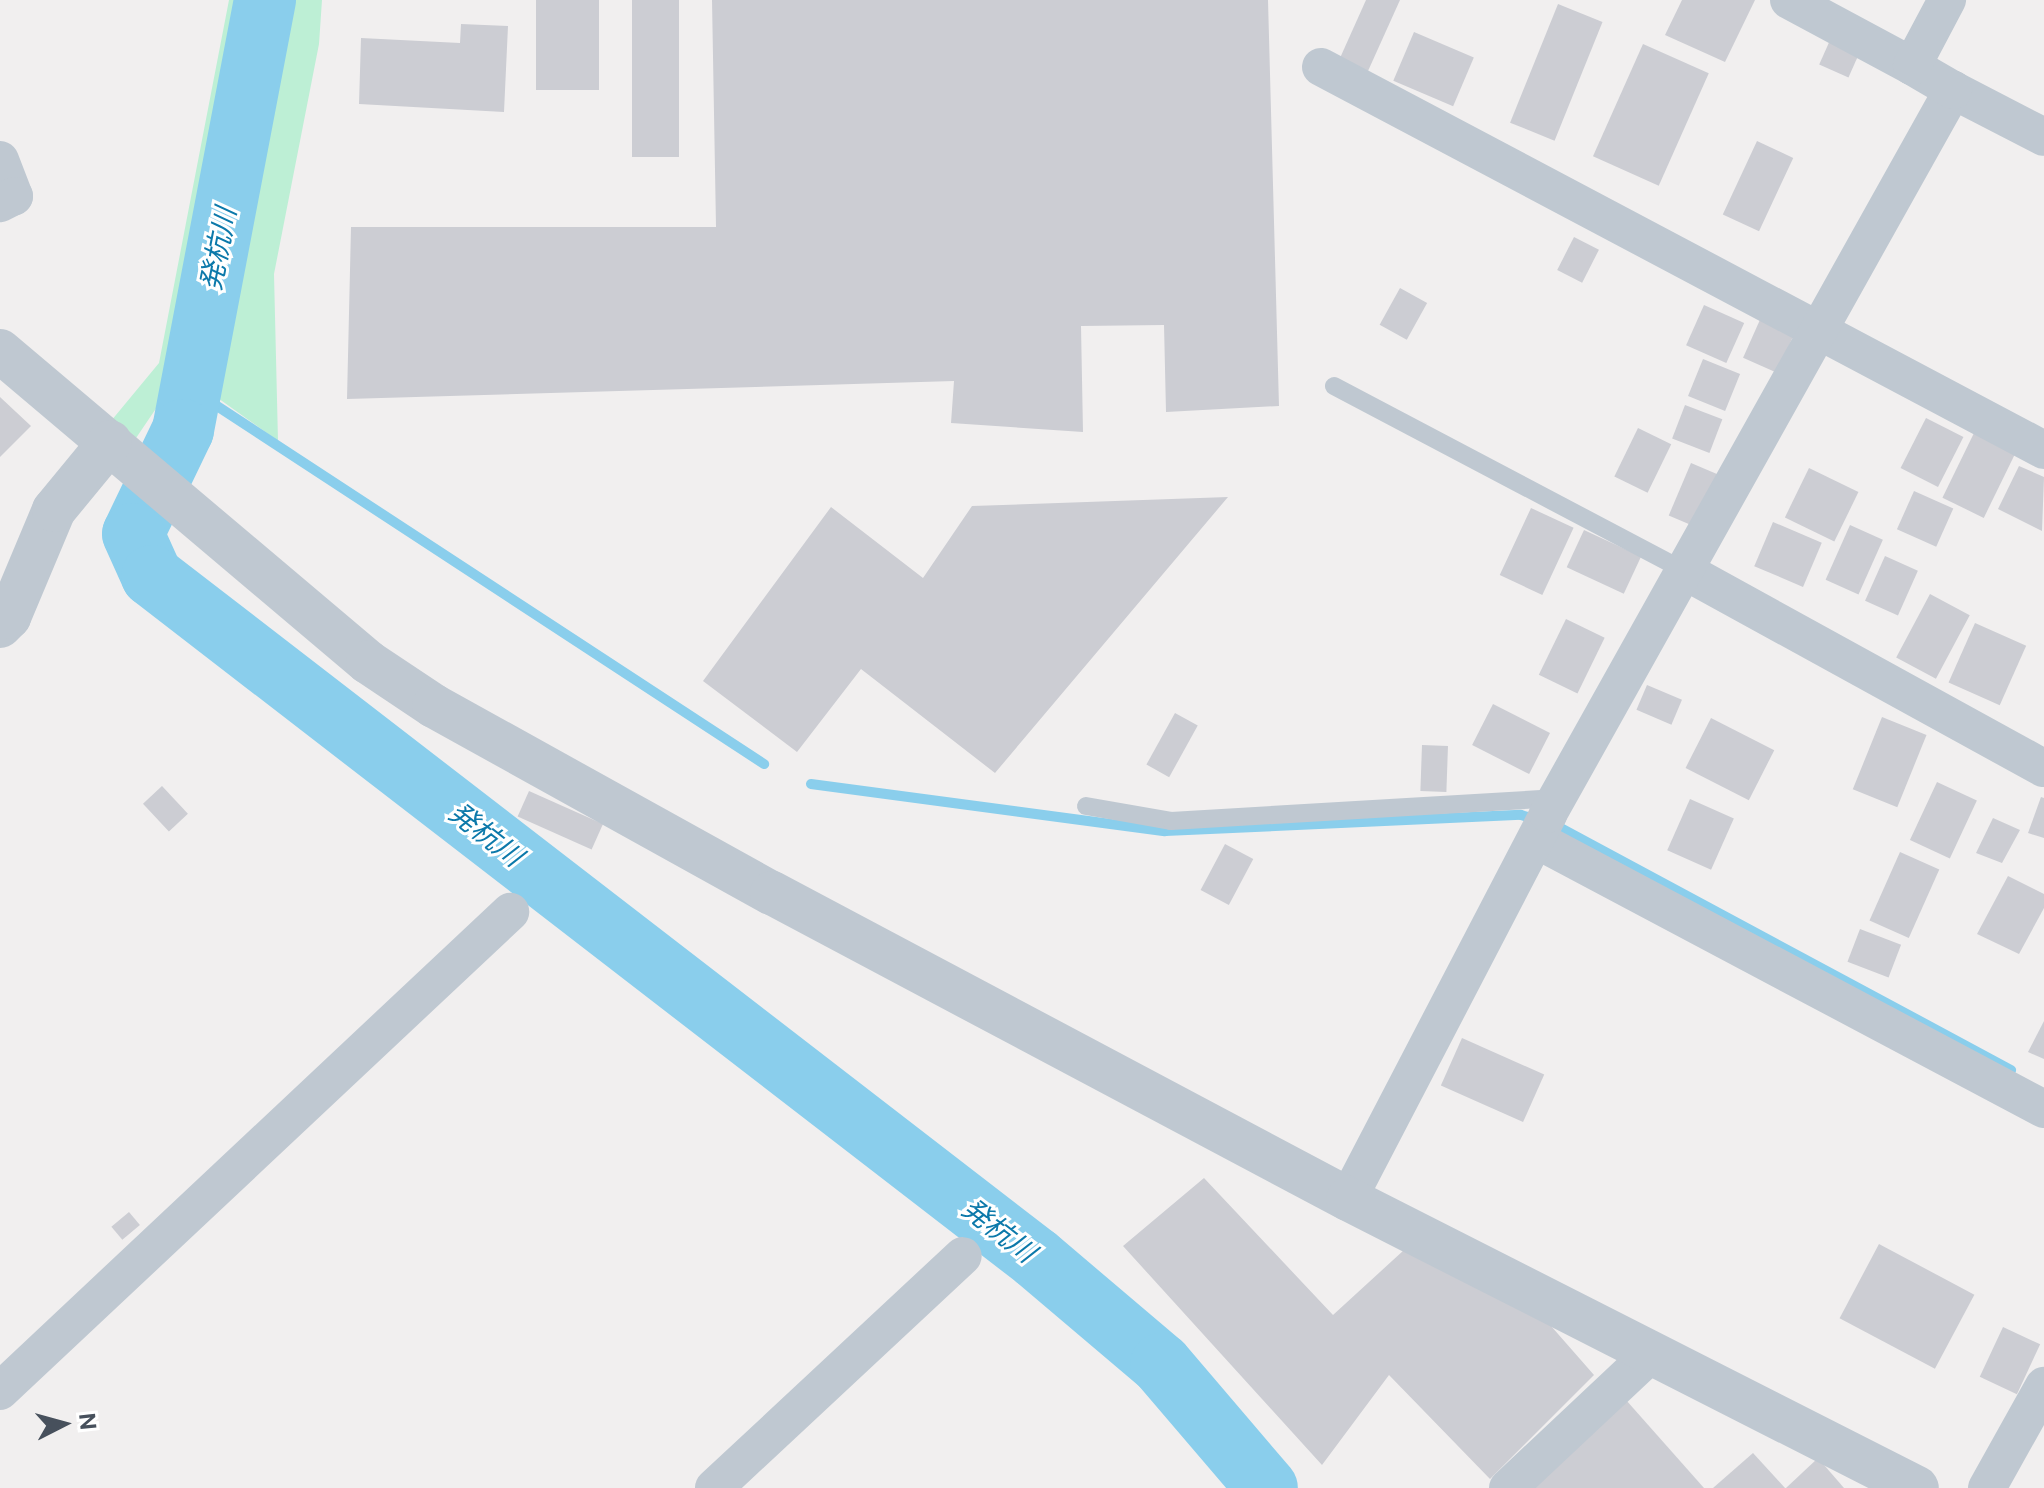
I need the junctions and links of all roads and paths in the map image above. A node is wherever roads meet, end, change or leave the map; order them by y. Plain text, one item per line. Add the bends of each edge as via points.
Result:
1 (1789, 0) edge
2 (1947, 0) edge
3 (1912, 66) junction
4 (1321, 67) dead end
5 (1953, 90) junction
6 (2044, 137) edge
7 (0, 160) edge
8 (0, 203) edge
9 (1821, 331) junction
10 (0, 351) edge
11 (1334, 386) dead end
12 (111, 443) junction
13 (2044, 450) edge
14 (1685, 571) junction
15 (0, 626) edge
16 (2044, 768) edge
17 (1086, 806) dead end
18 (1547, 819) junction
19 (510, 912) dead end
20 (2044, 1109) edge
21 (1348, 1199) junction
22 (963, 1256) dead end
23 (1652, 1353) junction
24 (2044, 1386) edge
25 (0, 1391) edge
26 (714, 1488) edge
27 (1508, 1488) edge
28 (1917, 1488) edge
29 (1987, 1488) edge

1 - 3 street
2 - 3 street
3 - 5 street
4 - 9 street
5 - 6 street
5 - 9 street
7 - 8 street via 14,196
9 - 13 street
9 - 14 street
10 - 12 street
11 - 14 lane
12 - 15 street via 54,510 9,617
12 - 21 street via 368,662 434,706 772,893
14 - 16 street
14 - 18 street
17 - 18 lane via 1171,821
18 - 20 street
18 - 21 street
19 - 25 street
21 - 23 street
22 - 26 street
23 - 27 street
23 - 28 street
24 - 29 street

